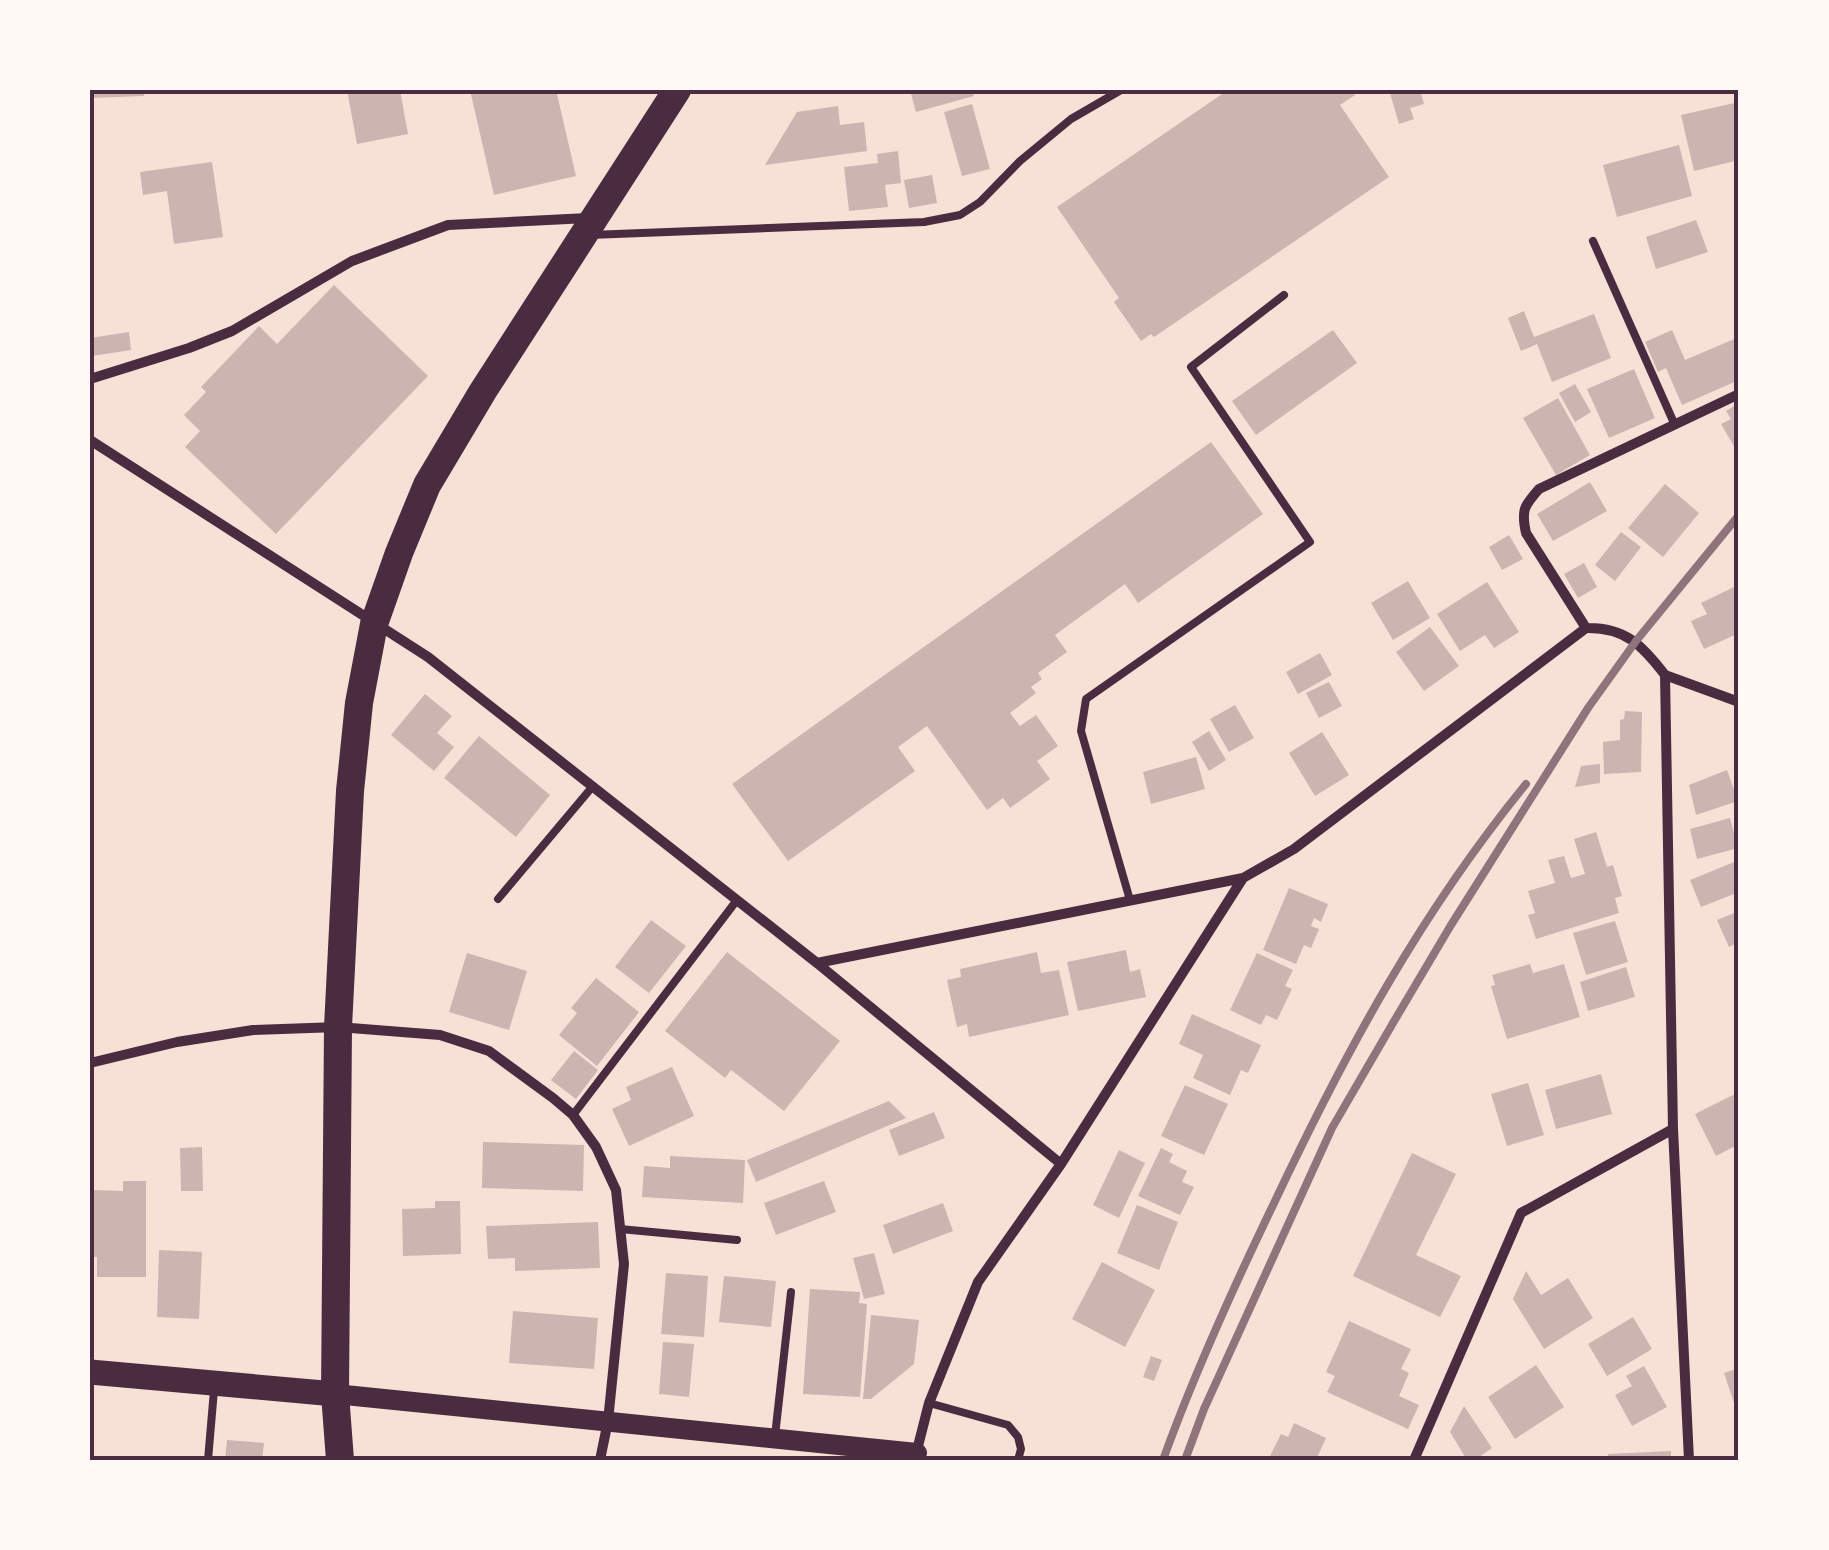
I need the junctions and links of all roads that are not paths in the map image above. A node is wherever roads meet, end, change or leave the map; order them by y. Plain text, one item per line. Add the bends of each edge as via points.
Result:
1 (677, 90) edge
2 (1121, 90) edge
3 (588, 226) junction
4 (1593, 241) dead end
5 (1284, 295) dead end
6 (90, 379) edge
7 (1739, 394) edge
8 (1674, 424) junction
9 (90, 440) edge
10 (374, 624) junction
11 (1586, 628) junction
12 (1665, 675) junction
13 (1739, 702) edge
14 (593, 786) junction
15 (1243, 878) junction
16 (498, 899) dead end
17 (736, 900) junction
18 (1130, 900) junction
19 (817, 963) junction
20 (338, 1027) junction
21 (90, 1063) edge
22 (572, 1115) junction
23 (1673, 1129) junction
24 (1061, 1164) junction
25 (620, 1229) junction
26 (737, 1240) dead end
27 (791, 1292) dead end
28 (90, 1372) edge
29 (215, 1383) junction
30 (334, 1394) junction
31 (929, 1403) junction
32 (608, 1421) junction
33 (775, 1438) junction
34 (916, 1456) edge
35 (208, 1460) edge
36 (340, 1460) edge
37 (600, 1460) edge
38 (1018, 1460) edge
39 (1414, 1460) edge
40 (1688, 1460) edge

1 - 3 highway
2 - 3 lane via 1071,118 960,215 924,222
3 - 6 street via 448,225 352,261 232,331
3 - 10 highway via 426,485
4 - 8 lane
5 - 18 lane via 1191,367 1310,542 1086,700 1081,730
7 - 8 street
8 - 11 street via 1539,489 1524,506 1526,533
9 - 10 street
10 - 14 street via 428,657
10 - 20 highway via 350,791
11 - 12 street via 1628,636
11 - 15 street via 1294,850
12 - 13 street
12 - 23 street
14 - 16 lane
14 - 17 street
15 - 18 street
15 - 24 street
17 - 19 street
17 - 22 lane
18 - 19 street
19 - 24 street
20 - 21 street via 253,1030
20 - 22 street via 440,1036 489,1052
20 - 30 highway
22 - 25 street via 596,1146 616,1190
23 - 39 street via 1521,1213
23 - 40 street
24 - 31 street via 978,1282
25 - 26 lane
25 - 32 street via 624,1264
27 - 33 lane
28 - 29 main road
29 - 30 main road
29 - 35 lane
30 - 32 main road
30 - 36 highway
31 - 34 street
31 - 38 lane via 1008,1425 1018,1437
32 - 33 main road
32 - 37 street
33 - 34 main road

